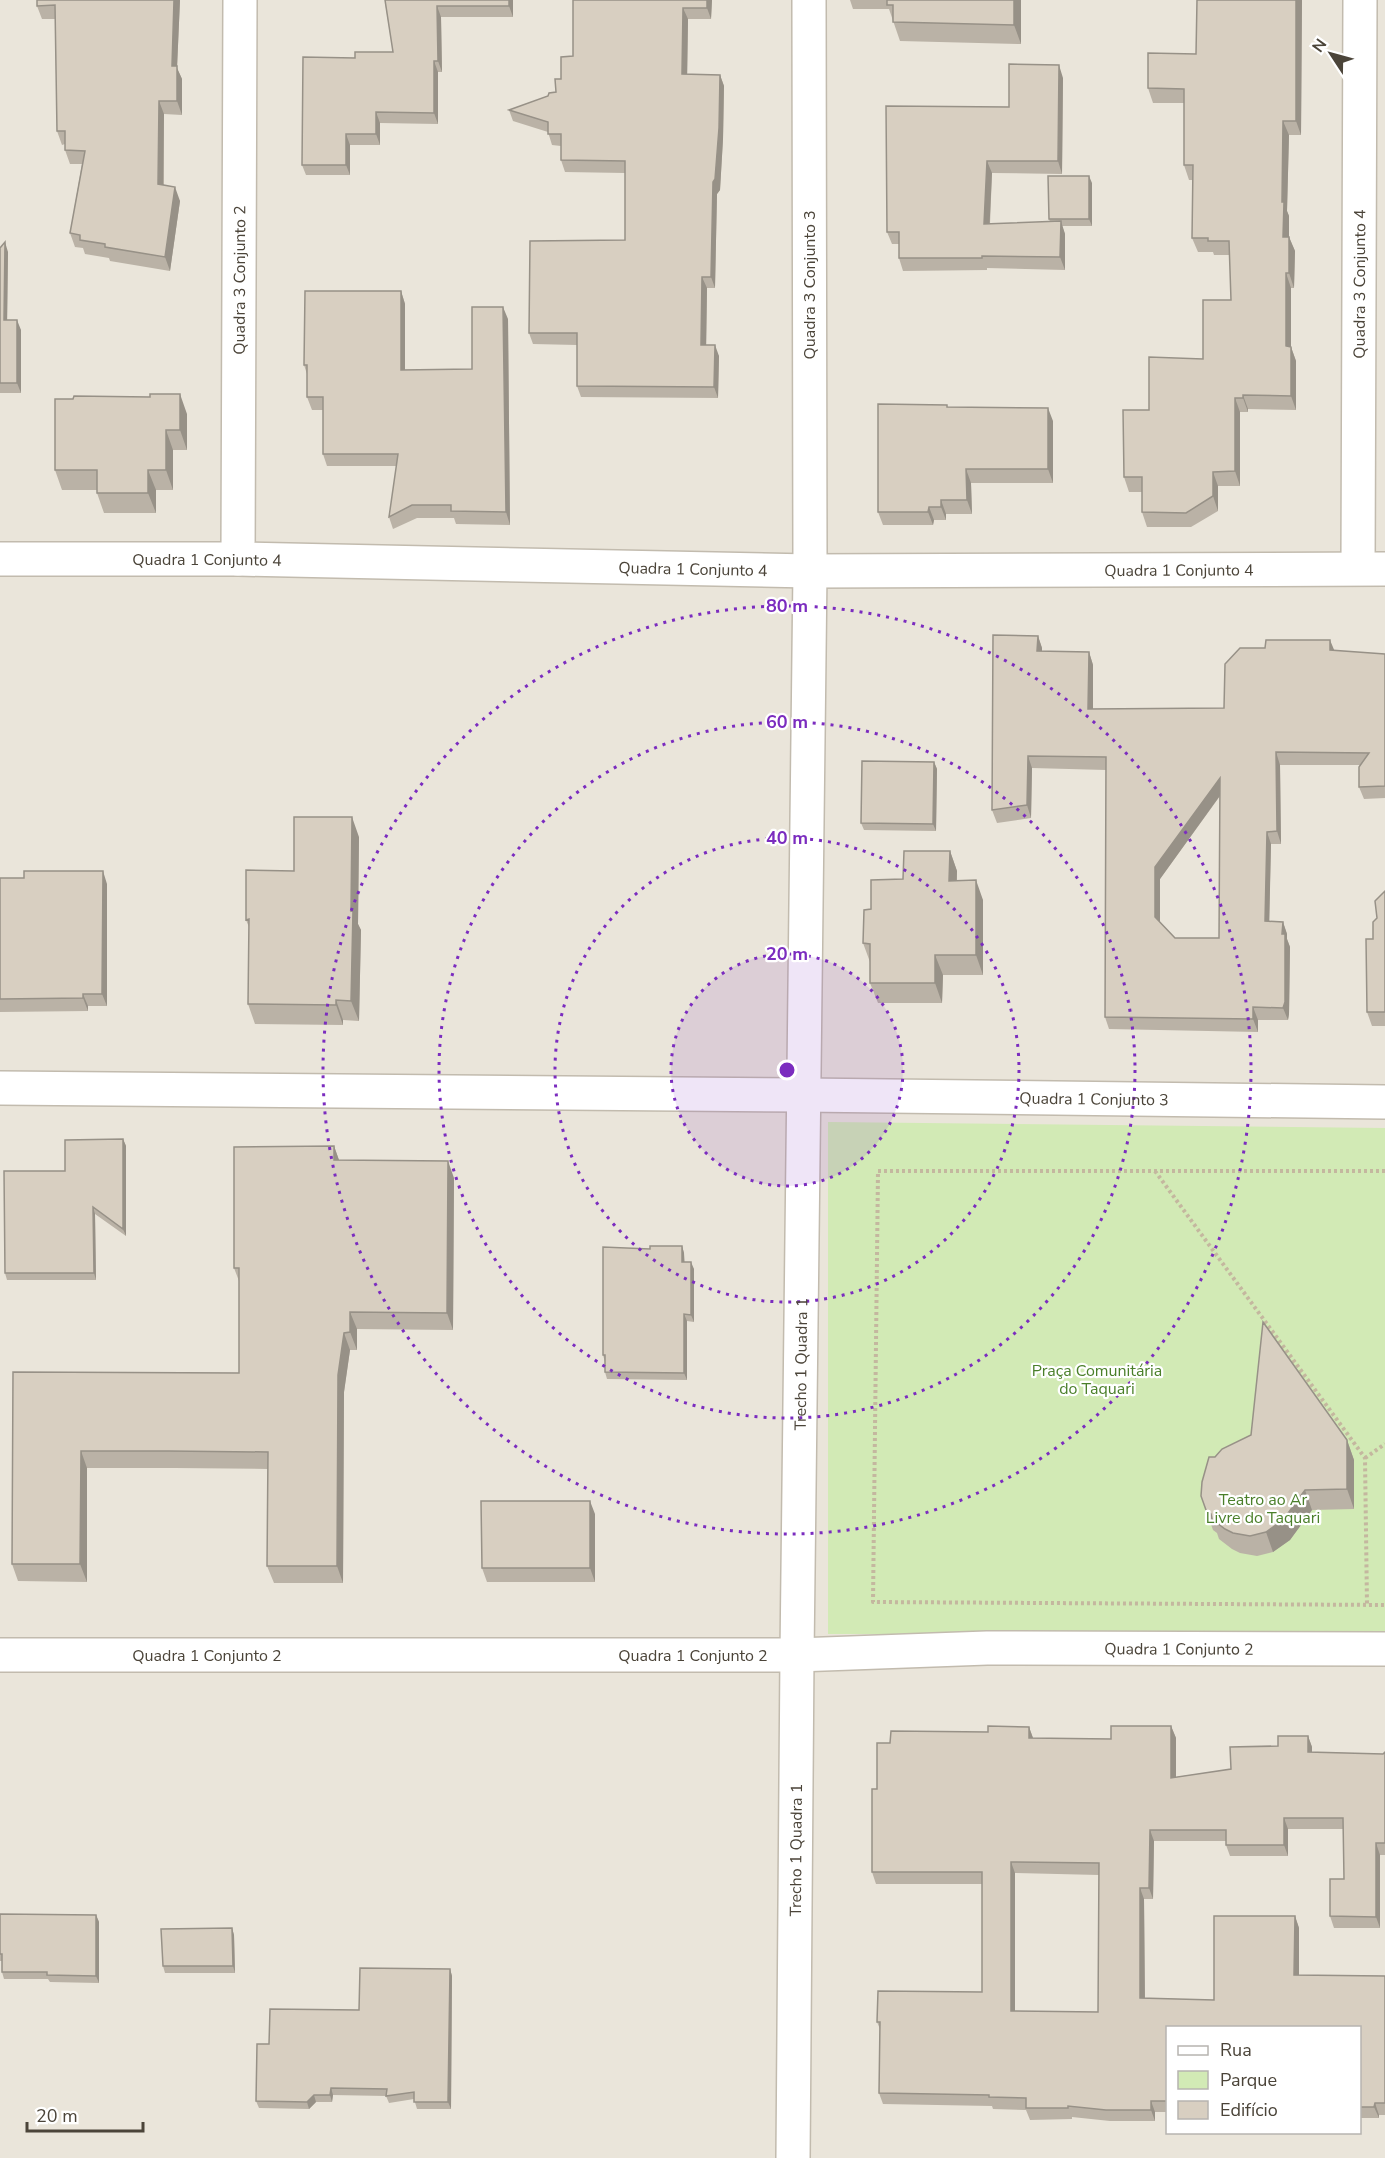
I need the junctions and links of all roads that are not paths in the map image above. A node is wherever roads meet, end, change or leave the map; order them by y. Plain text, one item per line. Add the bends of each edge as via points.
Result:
1 (240, 0) edge
2 (809, 0) edge
3 (1360, 0) edge
4 (0, 559) edge
5 (238, 559) junction
6 (1371, 568) edge
7 (810, 571) junction
8 (0, 1088) edge
9 (803, 1095) junction
10 (1385, 1102) edge
11 (1385, 1650) edge
12 (0, 1655) edge
13 (796, 1655) junction
14 (793, 2158) edge

1 - 5 street, Quadra 3 Conjunto 2
2 - 7 street, Quadra 3 Conjunto 3
3 - 6 street, Quadra 3 Conjunto 4
4 - 5 street, Quadra 1 Conjunto 4
5 - 7 street, Quadra 1 Conjunto 4
6 - 7 street, Quadra 1 Conjunto 4
7 - 9 street, Trecho 1 Quadra 1
8 - 9 street, Quadra 1 Conjunto 3
9 - 10 street, Quadra 1 Conjunto 3
9 - 13 street, Trecho 1 Quadra 1
11 - 13 street, Quadra 1 Conjunto 2 via 987,1648
12 - 13 street, Quadra 1 Conjunto 2
13 - 14 street, Trecho 1 Quadra 1

